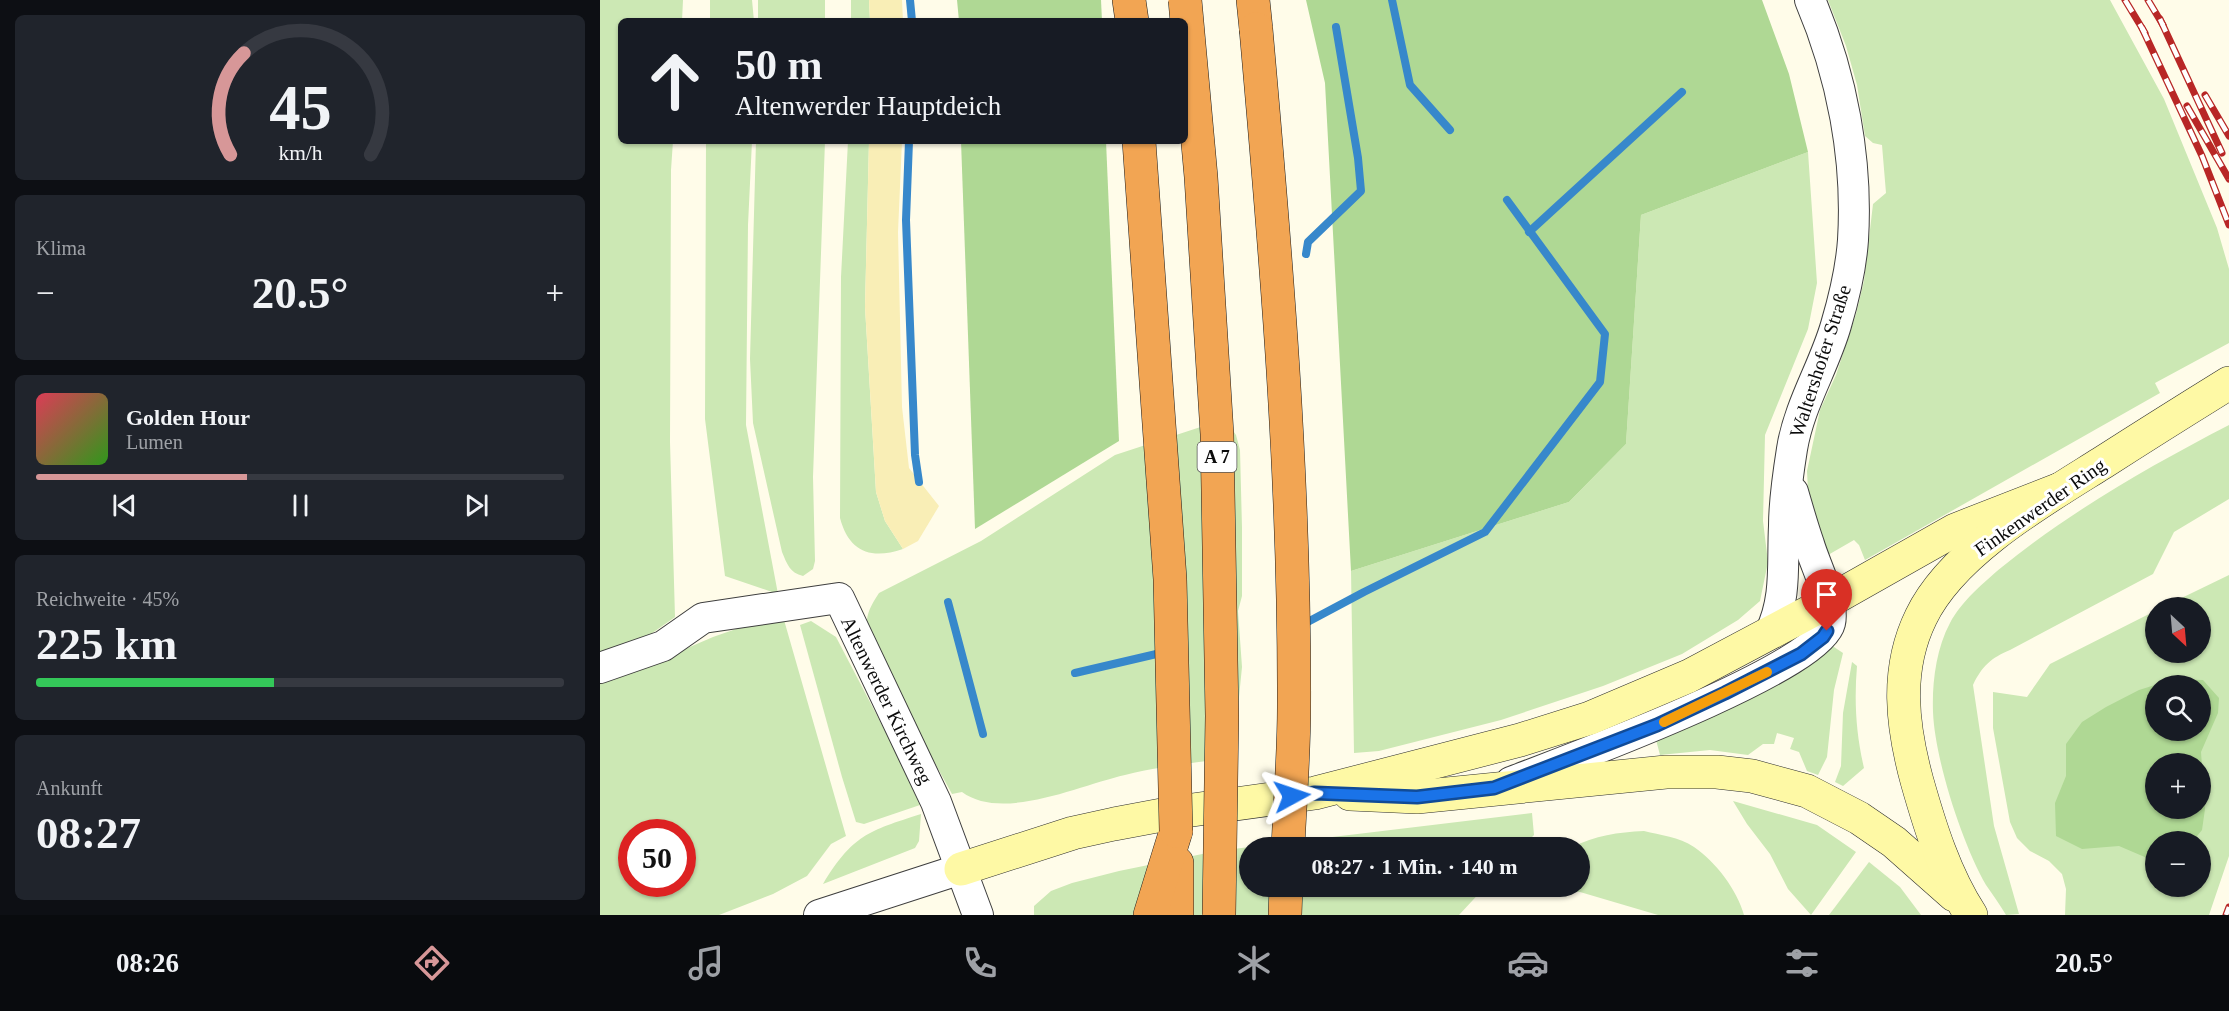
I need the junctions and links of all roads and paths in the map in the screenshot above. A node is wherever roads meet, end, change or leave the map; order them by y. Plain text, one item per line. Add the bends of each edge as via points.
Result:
1 (1129, 0) edge
2 (1185, 0) edge
3 (1253, 0) edge
4 (1810, 0) edge
5 (1132, 18) edge
6 (1187, 18) edge
7 (1188, 33) edge
8 (1139, 144) edge
9 (2229, 383) edge
10 (1788, 475) junction
11 (2060, 489) junction
12 (1828, 601) junction
13 (1770, 633) junction
14 (600, 668) edge
15 (1494, 788) junction
16 (1315, 793) junction
17 (1176, 831) junction
18 (1288, 837) edge
19 (962, 869) junction
20 (1286, 897) edge
21 (1968, 909) edge
22 (819, 915) edge
23 (978, 915) edge
24 (1150, 915) edge
25 (1177, 915) edge
26 (1219, 915) edge
27 (1285, 915) edge

1 - 5 highway
2 - 6 highway, A 7, bridge
3 - 18 highway, bridge via 1273,220 1288,456 1294,709
4 - 10 street, Waltershofer Straße via 1835,73 1848,136 1854,199 1853,242 1847,283 1824,361 1798,425
7 - 26 highway, A 7, bridge via 1217,434 1222,716
8 - 17 highway, bridge via 1170,579
9 - 11 main road, Finkenwerder Ring
10 - 12 street, Waltershofer Straße
10 - 13 street, Waltershofer Straße via 1784,587
11 - 12 main road via 1955,530
11 - 21 main road, Finkenwerder Ring via 1997,533 1947,578 1921,616 1907,662 1902,707 1911,760 1946,866
12 - 13 main road
12 - 15 street via 1831,615 1827,631 1801,654 1657,725
13 - 16 main road via 1689,676 1590,718
14 - 19 street, Altenwerder Kirchweg via 663,646 703,618 839,598 936,802
15 - 16 main road via 1417,797
15 - 21 main road via 1666,772 1717,772 1789,785 1819,795 1894,842
16 - 19 main road via 1114,824 1073,833
17 - 24 highway
17 - 25 highway
19 - 22 street
19 - 23 street
20 - 27 highway

